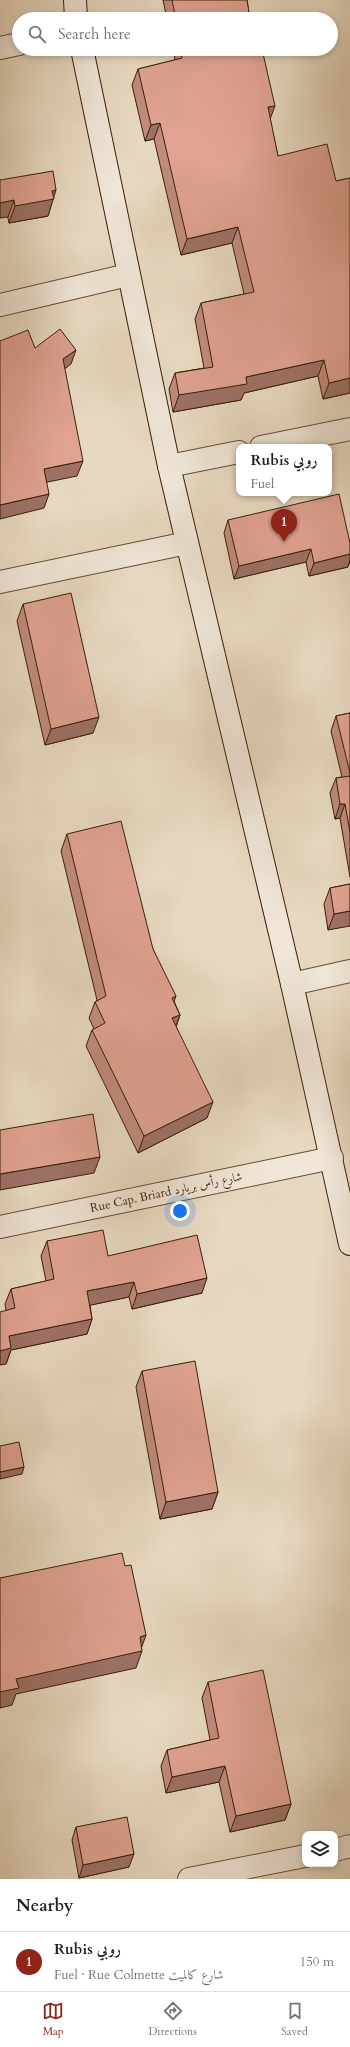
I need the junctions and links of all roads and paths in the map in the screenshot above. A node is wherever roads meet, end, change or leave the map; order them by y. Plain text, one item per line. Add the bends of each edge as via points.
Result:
1 (12, 45) edge
2 (0, 48) edge
3 (83, 56) edge
4 (128, 275) junction
5 (0, 305) edge
6 (350, 429) edge
7 (276, 444) edge
8 (236, 453) edge
9 (169, 466) junction
10 (187, 543) junction
11 (0, 582) edge
12 (350, 971) edge
13 (292, 984) junction
14 (332, 1158) junction
15 (0, 1227) edge
16 (350, 1244) edge
17 (350, 1846) edge
18 (338, 1849) edge
19 (302, 1857) edge
20 (188, 1879) edge

1 - 2 main road
3 - 4 main road
4 - 5 main road
4 - 9 main road
6 - 7 main road
8 - 9 main road
9 - 10 main road
10 - 11 main road
10 - 13 main road
12 - 13 main road
13 - 14 main road
14 - 15 main road, Rue Cap. Briard شارع رأس بريارد
14 - 16 main road
17 - 18 main road
19 - 20 main road

